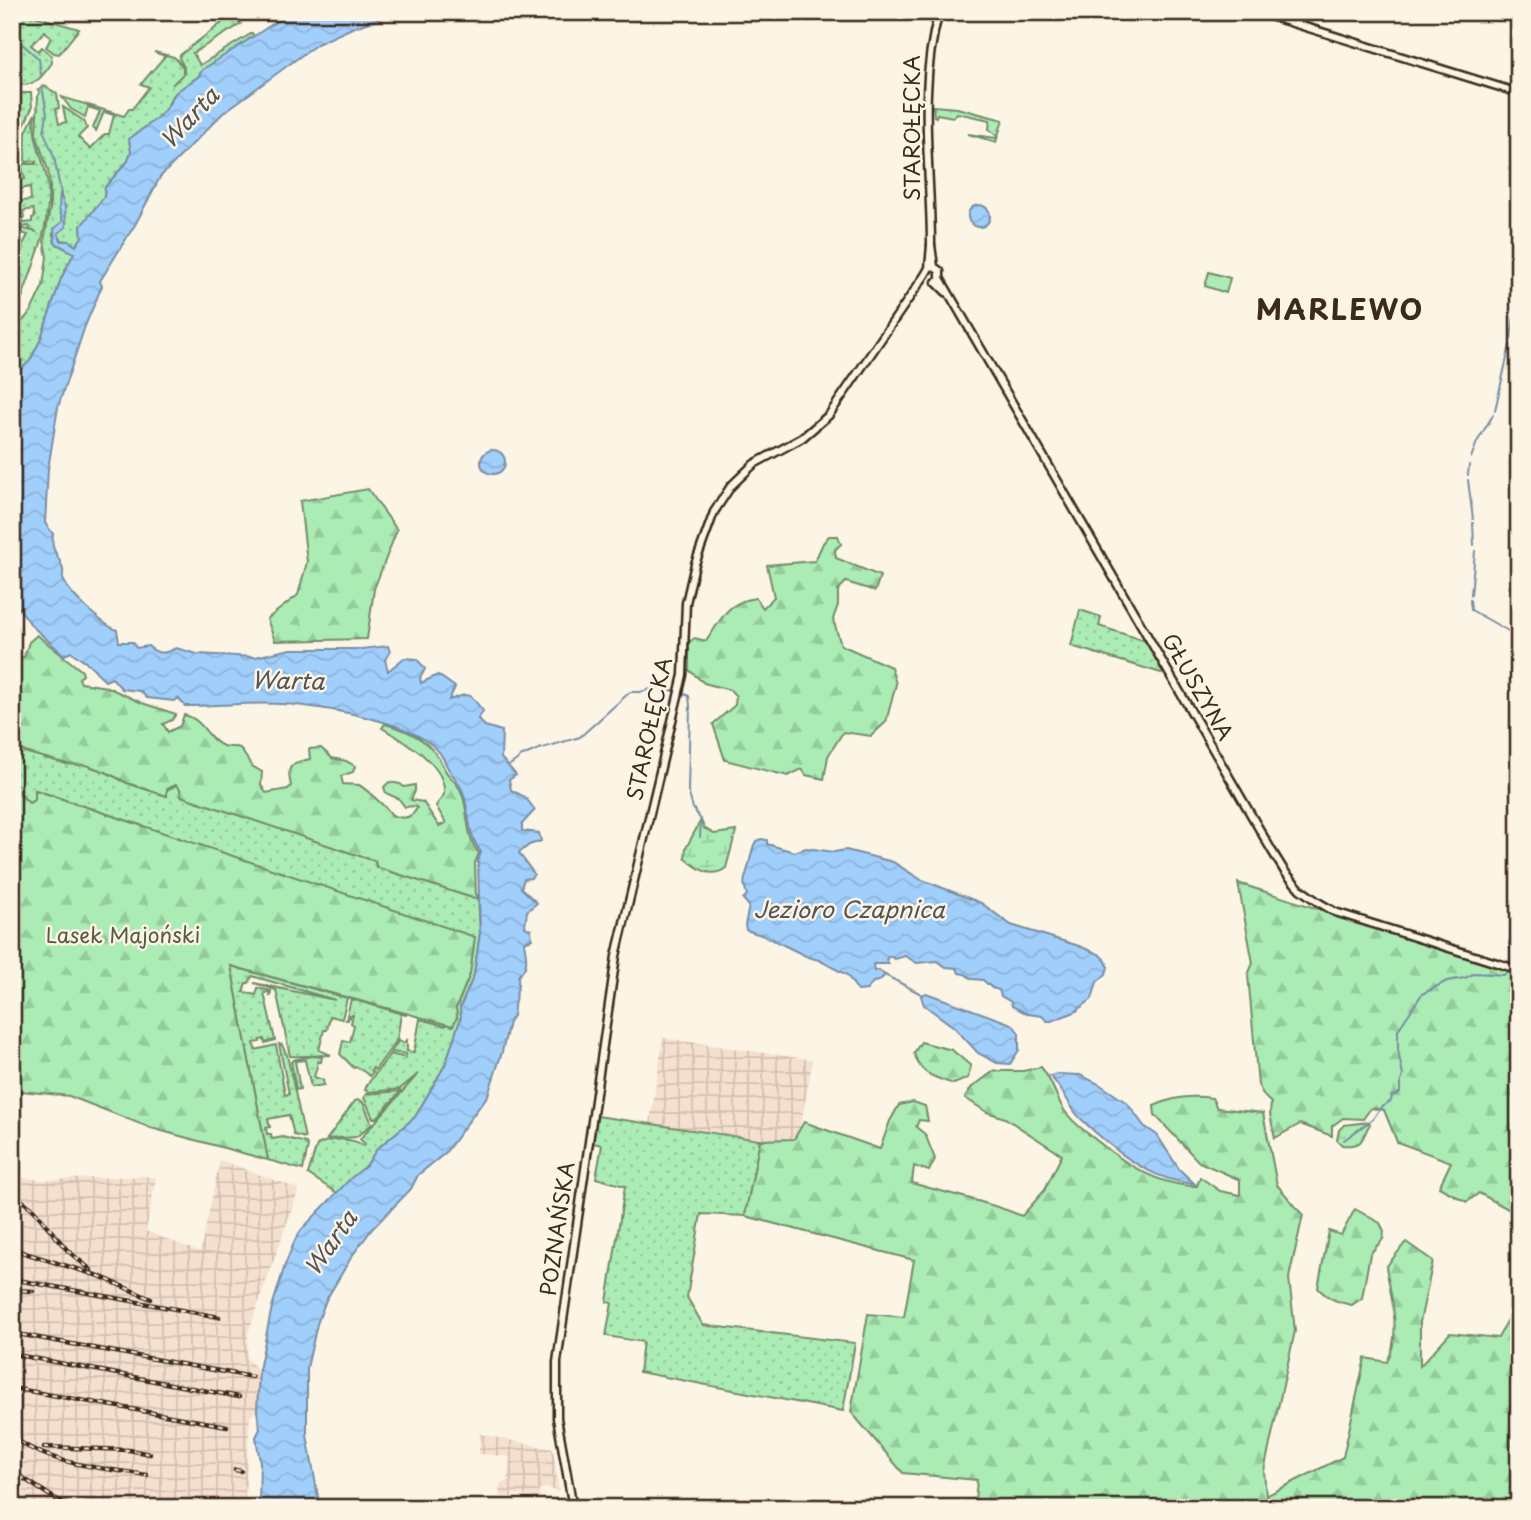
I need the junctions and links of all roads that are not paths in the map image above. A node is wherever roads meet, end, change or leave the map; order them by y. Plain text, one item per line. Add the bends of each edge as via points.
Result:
1 (939, 12) edge
2 (1257, 12) edge
3 (1519, 93) edge
4 (929, 273) junction
5 (938, 280) junction
6 (616, 956) joint
7 (1519, 970) edge
8 (573, 1508) edge

1 - 4 street, STAROŁĘCKA via 926,92
2 - 3 street
4 - 5 street
4 - 5 street, GŁUSZYNA via 940,271
4 - 6 street, STAROŁĘCKA via 828,415 802,438 745,472 714,512 689,585 683,676
5 - 7 street, GŁUSZYNA via 1289,877 1310,897 1342,915
6 - 8 street, POZNAŃSKA via 556,1370 557,1418

